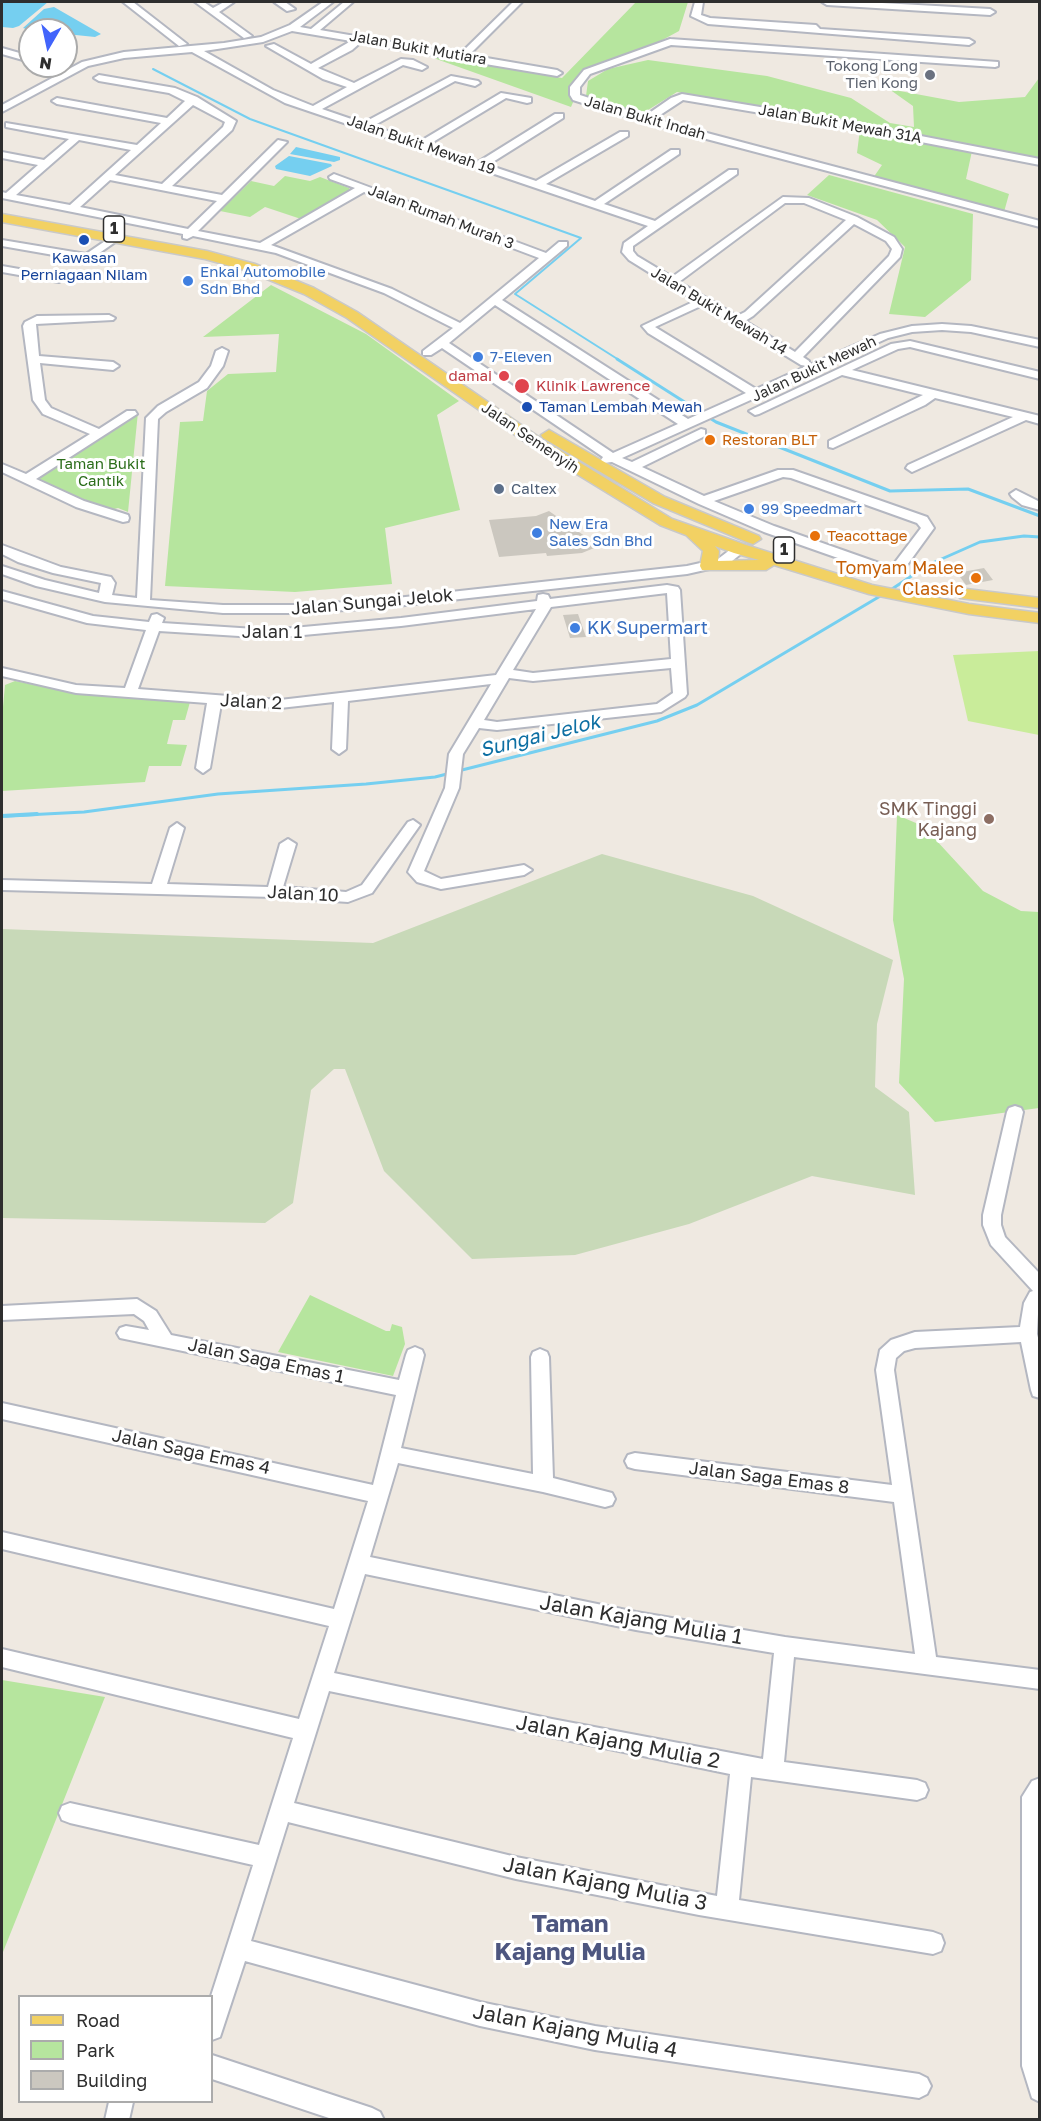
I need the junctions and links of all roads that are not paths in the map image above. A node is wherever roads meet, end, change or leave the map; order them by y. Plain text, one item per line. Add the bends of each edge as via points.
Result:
1 (149, 2) edge
2 (199, 2) edge
3 (230, 2) edge
4 (279, 2) edge
5 (313, 2) edge
6 (328, 2) edge
7 (349, 2) edge
8 (518, 2) edge
9 (699, 2) edge
10 (827, 2) edge
11 (132, 4) edge
12 (290, 9) dead end
13 (214, 10) junction
14 (990, 12) dead end
15 (817, 19) edge
16 (280, 25) junction
17 (292, 28) junction
18 (315, 30) junction
19 (247, 36) junction
20 (360, 38) junction
21 (969, 42) dead end
22 (182, 44) junction
23 (271, 46) dead end
24 (194, 49) junction
25 (2, 51) edge
26 (812, 51) junction
27 (463, 56) junction
28 (18, 59) edge
29 (2, 61) edge
30 (18, 63) edge
31 (78, 64) edge
32 (995, 64) dead end
33 (78, 65) edge
34 (422, 67) dead end
35 (310, 69) junction
36 (557, 73) dead end
37 (44, 78) edge
38 (49, 78) edge
39 (99, 78) dead end
40 (475, 83) dead end
41 (355, 87) junction
42 (2, 99) edge
43 (193, 99) junction
44 (527, 100) dead end
45 (57, 101) dead end
46 (2, 109) edge
47 (314, 109) junction
48 (559, 116) dead end
49 (646, 120) junction
50 (169, 121) junction
51 (10, 125) dead end
52 (365, 126) junction
53 (624, 134) dead end
54 (77, 137) junction
55 (282, 142) dead end
56 (421, 145) junction
57 (139, 148) junction
58 (675, 152) dead end
59 (2, 155) edge
60 (1040, 162) edge
61 (46, 163) junction
62 (480, 165) junction
63 (733, 172) dead end
64 (108, 177) junction
65 (334, 177) dead end
66 (537, 184) junction
67 (165, 187) junction
68 (363, 188) junction
69 (225, 199) junction
70 (4, 200) edge
71 (596, 205) junction
72 (72, 209) junction
73 (2, 218) edge
74 (853, 219) junction
75 (655, 225) junction
76 (1040, 225) edge
77 (186, 237) junction
78 (114, 238) junction
79 (2, 243) edge
80 (563, 244) dead end
81 (261, 246) junction
82 (547, 257) junction
83 (2, 269) edge
84 (673, 281) junction
85 (42, 287) dead end
86 (494, 300) junction
87 (703, 301) junction
88 (109, 318) dead end
89 (737, 321) junction
90 (461, 328) junction
91 (442, 343) junction
92 (1040, 344) edge
93 (222, 351) dead end
94 (427, 352) junction
95 (796, 357) junction
96 (34, 359) junction
97 (113, 366) dead end
98 (814, 368) junction
99 (840, 371) junction
100 (1040, 376) edge
101 (789, 381) junction
102 (801, 388) junction
103 (932, 394) junction
104 (757, 395) junction
105 (755, 411) dead end
106 (132, 414) dead end
107 (1025, 416) junction
108 (1040, 420) edge
109 (696, 426) junction
110 (100, 434) junction
111 (537, 443) junction
112 (833, 444) dead end
113 (606, 461) junction
114 (632, 467) junction
115 (2, 468) edge
116 (912, 468) dead end
117 (26, 480) junction
118 (607, 487) junction
119 (1016, 494) dead end
120 (703, 501) junction
121 (1040, 506) edge
122 (123, 518) dead end
123 (688, 522) junction
124 (2, 549) edge
125 (740, 549) junction
126 (708, 566) junction
127 (2, 570) edge
128 (806, 570) junction
129 (852, 572) junction
130 (874, 584) junction
131 (540, 586) junction
132 (927, 594) junction
133 (2, 596) edge
134 (105, 598) junction
135 (142, 603) junction
136 (1040, 603) edge
137 (162, 605) junction
138 (545, 606) junction
139 (1040, 609) edge
140 (1018, 616) junction
141 (1040, 618) edge
142 (154, 627) junction
143 (678, 663) junction
144 (2, 672) edge
145 (503, 676) junction
146 (130, 693) junction
147 (341, 698) junction
148 (215, 700) junction
149 (474, 723) junction
150 (339, 749) dead end
151 (203, 768) dead end
152 (413, 825) dead end
153 (177, 828) dead end
154 (288, 844) dead end
155 (524, 870) dead end
156 (2, 885) edge
157 (158, 889) junction
158 (274, 892) junction
159 (1015, 1112) dead end
160 (1037, 1301) edge
161 (2, 1314) edge
162 (126, 1333) dead end
163 (1028, 1334) junction
164 (165, 1340) junction
165 (415, 1355) dead end
166 (540, 1357) dead end
167 (405, 1389) junction
168 (1040, 1390) edge
169 (2, 1411) edge
170 (392, 1455) junction
171 (635, 1461) dead end
172 (543, 1484) junction
173 (380, 1495) junction
174 (904, 1495) junction
175 (605, 1499) dead end
176 (2, 1540) edge
177 (357, 1563) junction
178 (339, 1619) junction
179 (785, 1646) junction
180 (2, 1658) edge
181 (927, 1664) junction
182 (322, 1680) junction
183 (1040, 1680) edge
184 (306, 1731) junction
185 (742, 1766) junction
186 (772, 1771) junction
187 (1040, 1788) edge
188 (917, 1790) dead end
189 (280, 1810) junction
190 (70, 1814) dead end
191 (264, 1857) junction
192 (727, 1908) junction
193 (933, 1942) dead end
194 (237, 1948) junction
195 (213, 2026) edge
196 (213, 2067) edge
197 (919, 2086) dead end
198 (1040, 2090) edge
199 (121, 2103) edge
200 (117, 2120) edge
201 (372, 2120) edge

1 - 11 street
2 - 13 street
3 - 13 street
4 - 12 street
5 - 16 street
6 - 17 street
7 - 18 street
8 - 27 street
9 - 15 street via 699,19
10 - 14 street
11 - 22 street
13 - 19 street
15 - 21 street
15 - 26 street
16 - 17 street, Jalan Bukit Mutiara
16 - 19 street
17 - 18 street, Jalan Bukit Mutiara
17 - 24 street via 263,39
18 - 20 street, Jalan Bukit Mutiara
19 - 22 street
20 - 27 street, Jalan Bukit Mutiara
20 - 35 street
22 - 31 street via 120,51
23 - 35 street
24 - 33 street
24 - 47 street, Jalan Bukit Mewah 19 via 270,92
25 - 28 street
26 - 32 street, Jalan Bukit Indah
26 - 49 street, Jalan Bukit Indah via 670,42 599,66 587,72 575,87 577,99
27 - 36 street, Jalan Bukit Mutiara
29 - 30 street
34 - 41 street via 401,62
35 - 41 street
37 - 42 street
38 - 46 street
39 - 43 street via 172,90
40 - 52 street via 454,78
41 - 47 street
43 - 50 street
43 - 67 street via 232,124
44 - 56 street via 505,95
45 - 50 street
47 - 52 street, Jalan Bukit Mewah 19
48 - 62 street
49 - 60 street, Jalan Bukit Mewah 31A via 682,97
49 - 76 street, Jalan Bukit Indah
50 - 57 street
51 - 54 street
52 - 56 street, Jalan Bukit Mewah 19
53 - 66 street
54 - 57 street
54 - 61 street
55 - 69 street
56 - 62 street, Jalan Bukit Mewah 19
57 - 64 street
58 - 71 street
59 - 61 street
61 - 70 street
62 - 66 street, Jalan Bukit Mewah 19
63 - 75 street
64 - 67 street
64 - 72 street
65 - 68 street, Jalan Rumah Murah 3
66 - 71 street, Jalan Bukit Mewah 19
67 - 69 street
68 - 81 street
68 - 82 street, Jalan Rumah Murah 3
69 - 77 street
70 - 72 street
70 - 77 main road, Jalan Semenyih / 1
71 - 75 street, Jalan Bukit Mewah 19
72 - 77 street
73 - 78 main road, Jalan Semenyih / 1
74 - 84 street via 805,200 783,200
74 - 89 street via 750,314
74 - 95 street via 890,239 897,249 894,257
75 - 84 street, Jalan Bukit Mewah 14 via 628,245 627,252
77 - 81 street
77 - 94 main road, Jalan Semenyih / 1 via 304,277 341,296
78 - 79 street via 87,258
78 - 111 main road, Jalan Semenyih / 1 via 229,261 309,291 352,315
80 - 82 street
81 - 90 street via 378,287
82 - 86 street
83 - 85 street via 59,279
84 - 87 street, Jalan Bukit Mewah 14
86 - 90 street
86 - 109 street
87 - 89 street, Jalan Bukit Mewah 14
87 - 104 street via 648,326
88 - 96 street via 31,322
89 - 95 street, Jalan Bukit Mewah 14
90 - 91 street
91 - 94 street
91 - 113 street
92 - 98 street, Jalan Bukit Mewah via 971,329 912,329 885,336
93 - 135 street via 203,385 152,418
94 - 113 main road, Jalan Semenyih / 1 via 510,410
95 - 98 street, Jalan Bukit Mewah 14
96 - 97 street
96 - 110 street via 39,400 47,411
98 - 101 street, Jalan Bukit Mewah
99 - 100 street via 895,346 910,344
99 - 102 street
99 - 103 street
101 - 102 street
101 - 104 street, Jalan Bukit Mewah
102 - 105 street
103 - 107 street
103 - 112 street
104 - 109 street, Jalan Bukit Mewah via 718,411
106 - 110 street
107 - 108 street
107 - 116 street
109 - 113 street, Jalan Bukit Mewah
109 - 114 street
110 - 117 street
111 - 113 main road via 581,464
111 - 118 main road, Jalan Semenyih / 1
113 - 114 street
113 - 118 main road via 597,473
113 - 123 main road, Jalan Semenyih / 1
114 - 120 street
115 - 117 street
117 - 122 street
118 - 123 main road, Jalan Semenyih / 1 via 658,518
119 - 121 street
120 - 120 street via 877,567 897,569 928,528 922,520 782,472
123 - 125 main road, Jalan Semenyih / 1
123 - 126 main road via 711,551
123 - 129 main road, Jalan Semenyih / 1
124 - 134 street via 23,560 106,580
125 - 126 street, Jalan Sungai Jelok via 728,559
125 - 128 main road, Jalan Semenyih / 1
125 - 129 main road via 761,549
126 - 128 main road via 755,564
126 - 131 street, Jalan Sungai Jelok
127 - 134 street, Jalan Sungai Jelok via 40,584
128 - 130 main road, Jalan Semenyih / 1
129 - 130 main road, Jalan Semenyih / 1
130 - 132 main road, Jalan Semenyih / 1
131 - 137 street, Jalan Sungai Jelok via 296,609
131 - 138 street
132 - 136 main road, Jalan Semenyih / 1
132 - 140 main road, Jalan Semenyih / 1
133 - 142 street, Jalan 1 via 92,620
134 - 135 street, Jalan Sungai Jelok
135 - 137 street, Jalan Sungai Jelok
137 - 142 street
138 - 142 street, Jalan 1 via 299,633
138 - 143 street, Jalan 1 via 673,590
138 - 145 street
139 - 140 main road via 1025,609
140 - 141 main road, Jalan Semenyih / 1
142 - 146 street
143 - 145 street, Jalan 2 via 533,677
143 - 149 street via 680,694 661,708 496,726
144 - 146 street, Jalan 2 via 76,689
145 - 147 street, Jalan 2
145 - 149 street
146 - 148 street, Jalan 2
147 - 148 street, Jalan 2 via 280,704
147 - 150 street
148 - 151 street
149 - 155 street via 456,754 452,788 416,872 441,884
152 - 158 street, Jalan 10 via 367,889 348,897
153 - 157 street
154 - 158 street
156 - 157 street, Jalan 10
157 - 158 street, Jalan 10
159 - 160 street via 992,1225 997,1240
160 - 163 street
161 - 164 street via 137,1306 150,1316
162 - 164 street, Jalan Saga Emas 1
163 - 168 street
163 - 174 street via 928,1339 897,1345 887,1354 885,1370
164 - 167 street, Jalan Saga Emas 1
165 - 167 street
166 - 172 street
167 - 170 street
169 - 173 street, Jalan Saga Emas 4
170 - 172 street
170 - 173 street
171 - 174 street, Jalan Saga Emas 8
172 - 175 street
173 - 177 street
174 - 181 street
176 - 178 street
177 - 178 street
177 - 179 street, Jalan Kajang Mulia 1 via 579,1610
178 - 182 street
179 - 181 street, Jalan Kajang Mulia 1
179 - 186 street
180 - 184 street
181 - 183 street, Jalan Kajang Mulia 1
182 - 184 street
182 - 185 street, Jalan Kajang Mulia 2
184 - 189 street
185 - 186 street, Jalan Kajang Mulia 2
185 - 192 street
186 - 188 street, Jalan Kajang Mulia 2
187 - 198 street via 1033,1797 1034,2066
189 - 191 street
189 - 192 street, Jalan Kajang Mulia 3 via 516,1868
190 - 191 street
191 - 194 street
192 - 193 street, Jalan Kajang Mulia 3
194 - 195 street
194 - 197 street, Jalan Kajang Mulia 4 via 480,2014 595,2038
196 - 201 street
199 - 200 street

